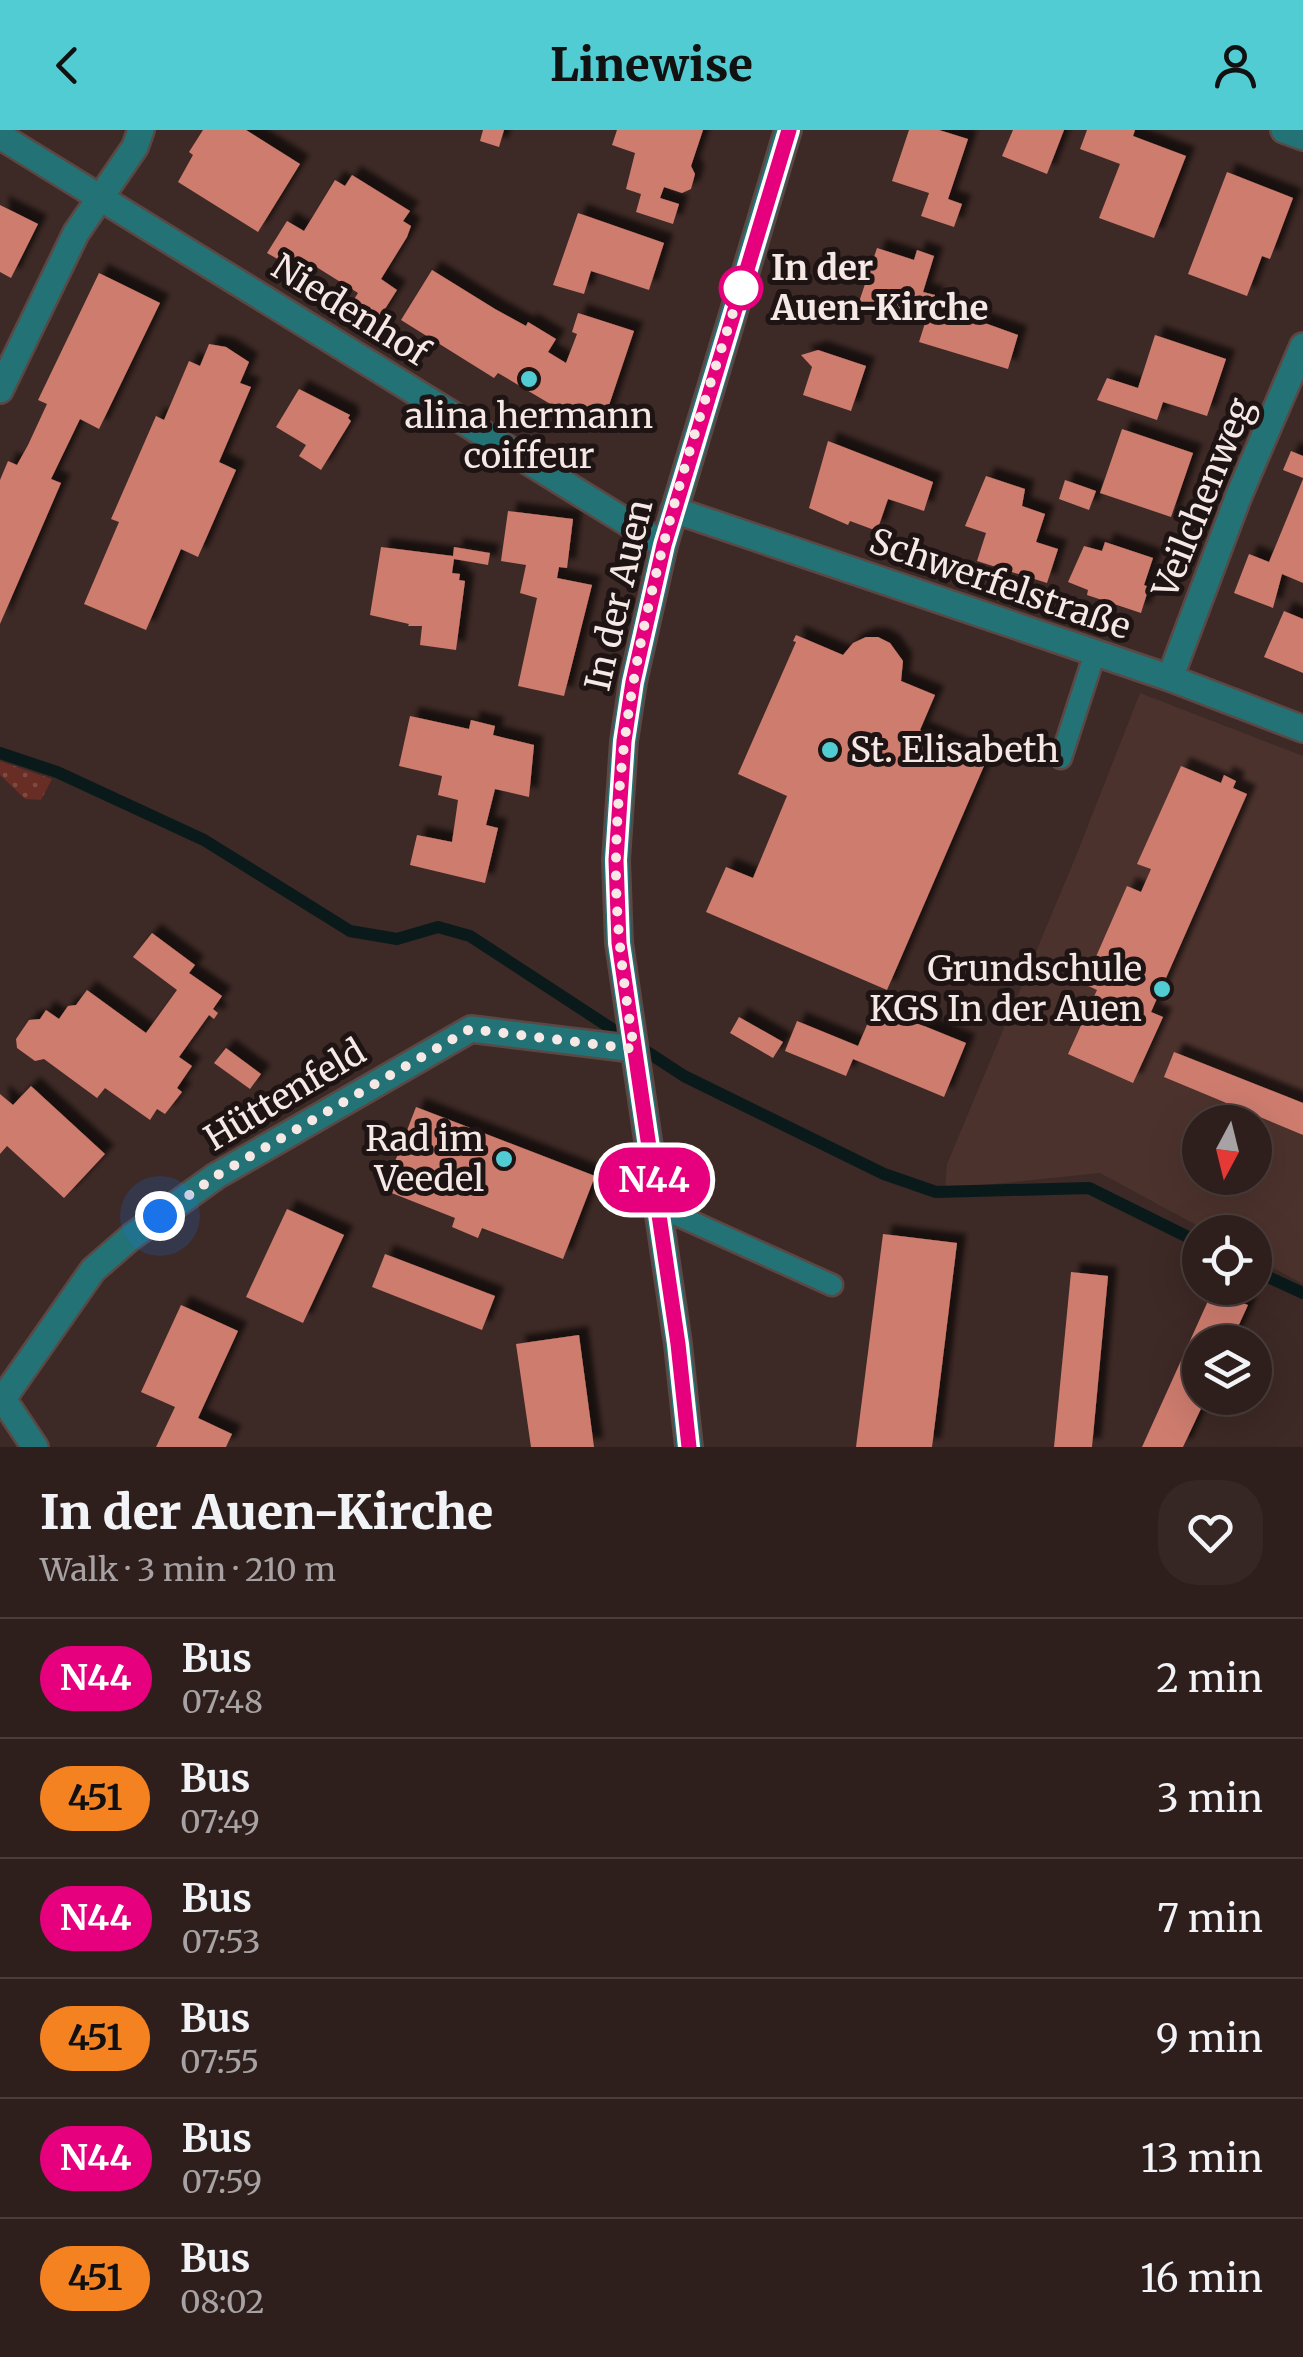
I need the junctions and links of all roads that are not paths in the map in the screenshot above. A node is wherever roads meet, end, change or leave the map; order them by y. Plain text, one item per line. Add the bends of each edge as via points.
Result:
1 (142, 130) edge
2 (788, 130) edge
3 (1284, 130) edge
4 (0, 136) edge
5 (1303, 137) edge
6 (101, 198) junction
7 (1303, 346) edge
8 (0, 390) edge
9 (674, 510) junction
10 (664, 545) junction
11 (1096, 653) junction
12 (1170, 678) junction
13 (1303, 729) edge
14 (1062, 758) dead end
15 (622, 1048) junction
16 (659, 1208) junction
17 (832, 1285) dead end
18 (1, 1401) edge
19 (35, 1447) edge
20 (689, 1447) edge

1 - 6 street
2 - 9 street, In der Auen
3 - 5 street
4 - 6 street, Niedenhof
6 - 8 street via 76,233
6 - 10 street, Niedenhof
7 - 12 street, Veilchenweg
9 - 10 street, In der Auen
9 - 11 street, Schwerfelstraße
10 - 15 street, In der Auen via 624,741 616,860 630,1020
11 - 12 street, Schwerfelstraße
11 - 14 lane
12 - 13 street, Schwerfelstraße
15 - 16 street, In der Auen via 638,1080
15 - 18 street, Hüttenfeld via 470,1029 353,1095 216,1176 131,1236 93,1270
16 - 17 lane
16 - 20 street, In der Auen
18 - 19 street

